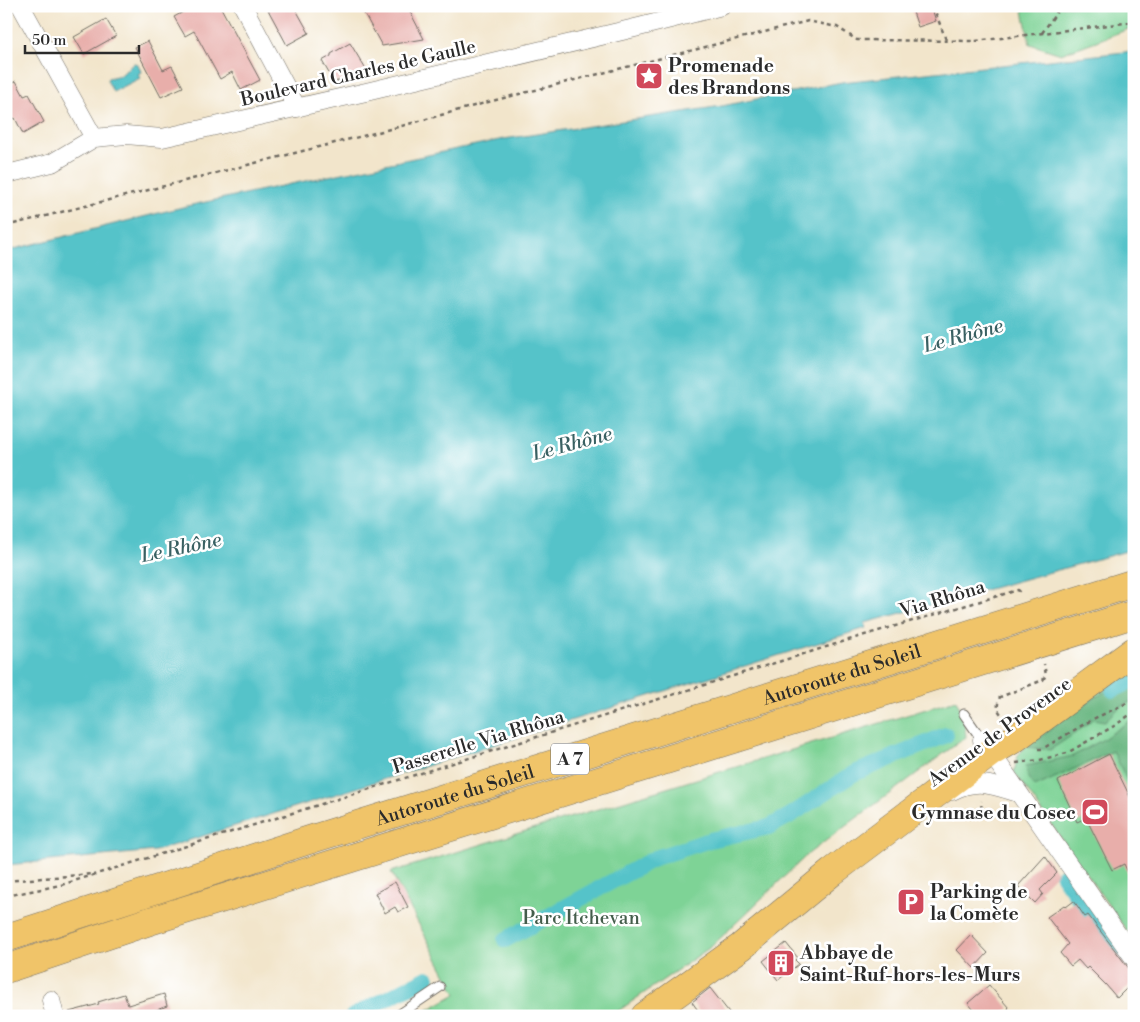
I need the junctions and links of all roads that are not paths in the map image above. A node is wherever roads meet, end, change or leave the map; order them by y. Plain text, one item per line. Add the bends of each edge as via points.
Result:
1 (21, 6) edge
2 (243, 6) edge
3 (722, 6) edge
4 (296, 108) junction
5 (94, 138) junction
6 (6, 175) edge
7 (1134, 582) edge
8 (1134, 614) edge
9 (1134, 651) edge
10 (964, 714) dead end
11 (986, 746) junction
12 (1018, 793) junction
13 (918, 808) junction
14 (6, 938) edge
15 (741, 947) junction
16 (1134, 958) edge
17 (6, 969) edge
18 (440, 987) dead end
19 (397, 1016) edge
20 (645, 1016) edge

1 - 5 street
2 - 4 street
3 - 4 street, Boulevard Charles de Gaulle
4 - 5 street, Boulevard Charles de Gaulle via 162,138 126,135
5 - 6 street, Boulevard Charles de Gaulle via 52,163
7 - 14 main road, Autoroute du Soleil / A 7
8 - 17 main road, Autoroute du Soleil / A 7 via 159,918
9 - 11 main road, Avenue de Provence via 1014,739
9 - 11 main road, Avenue de Provence via 1063,682 1007,721
10 - 11 lane
11 - 12 street
11 - 13 main road, Avenue de Provence
11 - 15 main road, Avenue de Provence via 803,876
12 - 13 street, Avenue de Provence via 971,783
12 - 16 street
13 - 15 main road, Avenue de Provence via 832,872
15 - 20 main road, Avenue de Provence
18 - 19 lane

